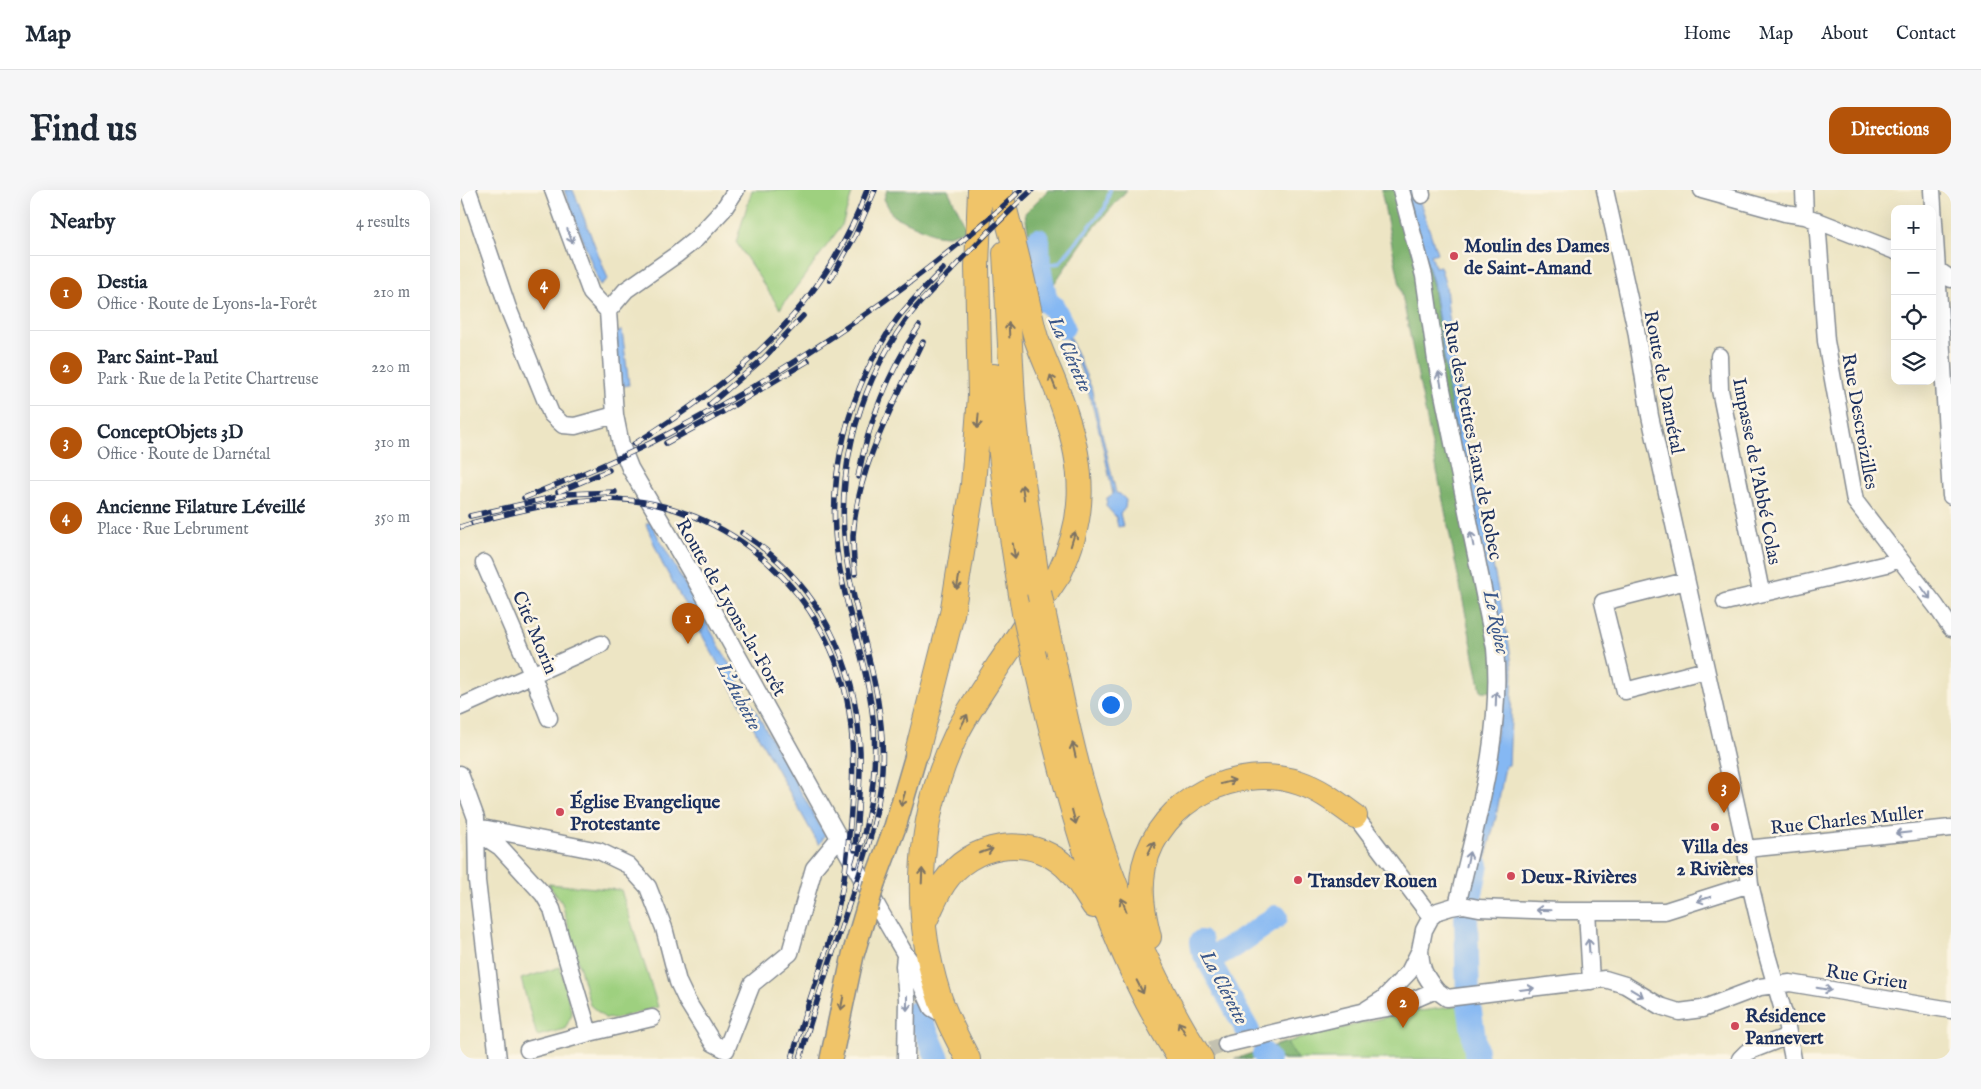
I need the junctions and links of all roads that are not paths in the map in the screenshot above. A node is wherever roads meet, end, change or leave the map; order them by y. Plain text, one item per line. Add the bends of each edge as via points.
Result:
1 (468, 190) edge
2 (553, 190) edge
3 (736, 190) edge
4 (981, 190) edge
5 (1000, 190) edge
6 (1401, 190) edge
7 (1605, 190) edge
8 (1702, 190) edge
9 (1804, 190) edge
10 (1932, 190) edge
11 (1811, 218) junction
12 (1891, 248) edge
13 (1940, 266) edge
14 (1951, 279) edge
15 (608, 311) junction
16 (1719, 356) dead end
17 (615, 415) junction
18 (1951, 496) edge
19 (1899, 558) junction
20 (484, 563) dead end
21 (1686, 581) junction
22 (1761, 592) junction
23 (1725, 602) dead end
24 (1951, 628) edge
25 (601, 644) dead end
26 (1706, 670) junction
27 (532, 674) junction
28 (460, 707) edge
29 (549, 718) dead end
30 (916, 752) joint
31 (460, 774) edge
32 (1355, 816) joint
33 (1951, 828) edge
34 (477, 830) junction
35 (839, 838) junction
36 (1746, 849) junction
37 (1750, 884) junction
38 (1465, 906) junction
39 (1587, 911) junction
40 (1431, 917) junction
41 (922, 925) junction
42 (1120, 943) junction
43 (1420, 950) junction
44 (905, 954) junction
45 (1591, 981) junction
46 (1776, 985) junction
47 (1436, 990) junction
48 (1164, 997) junction
49 (1951, 1010) edge
50 (1362, 1012) junction
51 (947, 1017) junction
52 (652, 1018) dead end
53 (589, 1033) junction
54 (1788, 1036) junction
55 (1226, 1044) tunnel mouth
56 (528, 1050) dead end
57 (724, 1055) edge
58 (498, 1059) edge
59 (831, 1059) edge
60 (906, 1059) edge
61 (968, 1059) edge
62 (1180, 1059) edge
63 (1201, 1059) edge
64 (1740, 1059) edge
65 (1793, 1059) edge

1 - 17 street via 508,308 551,414 563,425 575,426
2 -> 15 street via 592,293
3 - 15 street via 723,210 696,239 620,295
4 -> 30 highway via 976,267 980,396 973,485 952,614
4 -> 42 highway, bridge via 998,438 1024,613 1075,821
41 -> 5 highway via 925,834 942,772 969,712 1059,574 1073,542 1079,516 1078,458 1065,412 1036,337
48 -> 5 highway, bridge via 1126,912 1090,813 1039,592 1017,438
38 -> 6 street, Rue des Petites Eaux de Robec via 1496,710 1495,648 1436,360 1424,276
7 - 21 street, Route de Darnétal
8 - 11 street
9 - 11 street, Rue Descroizilles
10 - 13 street
11 - 12 street
11 - 19 street, Rue Descroizilles via 1826,341 1855,501
13 - 14 street
13 - 18 street
15 - 17 street, Route de Lyons-la-Forêt
16 - 22 street, Impasse de l'Abbé Colas via 1720,390
17 - 35 street, Route de Lyons-la-Forêt via 621,445 637,481
19 - 22 street via 1887,564
19 -> 24 street, Rue Descroizilles
20 - 27 street, Cité Morin
21 - 26 street, Route de Darnétal
21 - 26 street via 1603,602 1625,691
22 - 23 street
25 - 27 street
26 - 36 street, Route de Darnétal
27 - 28 street
27 - 29 street, Cité Morin
30 -> 59 main road, bridge via 846,981
31 - 34 street
32 - 40 street
48 -> 32 highway via 1144,919 1141,892 1148,855 1161,830 1178,811 1198,794 1216,785 1236,779 1265,777 1313,788
33 -> 36 street, Rue Charles Muller
34 - 53 street via 520,868 552,909
34 - 57 street via 599,851 628,865 648,887 687,1001
34 - 58 street via 477,881
35 - 44 street, Route de Lyons-la-Forêt
35 - 57 street via 814,868 790,952 752,984
36 - 37 street, Route de Darnétal
37 -> 39 street via 1665,911
37 - 46 street, Route de Darnétal
39 -> 38 street
38 - 40 street via 1438,911
45 -> 39 street
40 - 43 street via 1424,930
41 -> 42 highway via 943,884 964,862 978,853 1000,846 1020,846 1038,850 1072,872
41 - 51 highway
42 -> 62 highway via 1155,1017
43 - 47 street via 1421,966
43 - 50 street via 1398,986 1383,1000
44 - 51 street, Route de Lyons-la-Forêt via 932,1008
44 -> 60 street via 908,999
45 -> 46 street, Rue Grieu via 1605,979 1624,985 1660,1006 1679,1012 1702,1009 1760,987
47 -> 45 street, Rue Grieu via 1447,998
46 -> 49 street, Rue Grieu via 1790,983
46 - 54 street, Route de Darnétal
47 - 50 street via 1399,1006
63 -> 48 highway
50 - 55 street
51 - 61 highway
52 - 53 street
53 - 56 street
54 - 64 street via 1748,1052
54 - 65 street, Route de Darnétal

